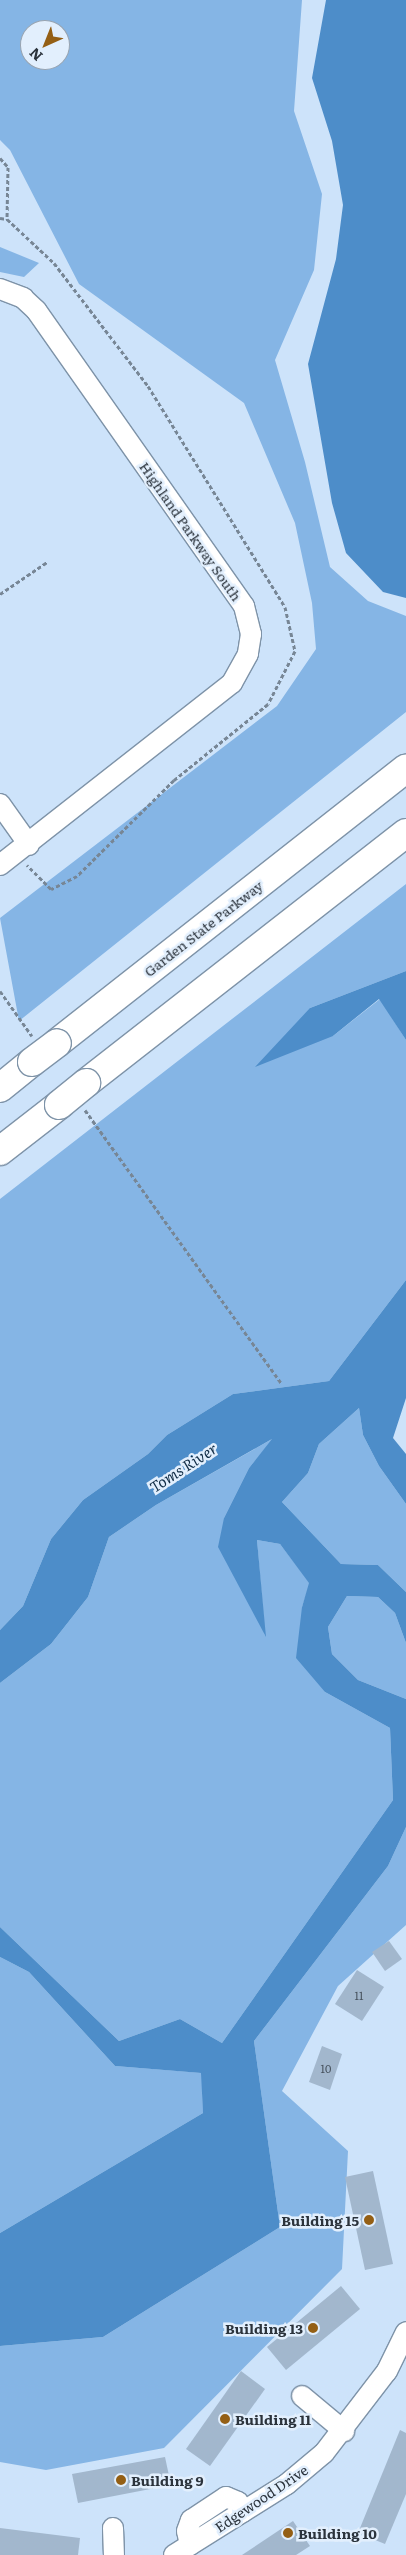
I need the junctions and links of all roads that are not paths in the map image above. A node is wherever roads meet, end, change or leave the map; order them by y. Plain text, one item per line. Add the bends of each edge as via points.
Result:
1 (0, 289) edge
2 (406, 768) edge
3 (0, 804) edge
4 (406, 834) edge
5 (15, 855) edge
6 (0, 1088) edge
7 (0, 1151) edge
8 (406, 2332) edge
9 (302, 2396) dead end
10 (344, 2431) junction
11 (113, 2528) dead end
12 (182, 2550) edge
13 (114, 2555) edge

1 - 5 street, Highland Parkway South via 23,298 36,310 244,606 251,634 248,654 232,683
2 - 6 highway, Garden State Parkway via 41,1048
3 - 5 street
4 - 7 highway via 75,1097
8 - 10 street, Edgewood Drive via 388,2371
9 - 10 street
10 - 12 street, Edgewood Drive via 287,2484
11 - 13 street

